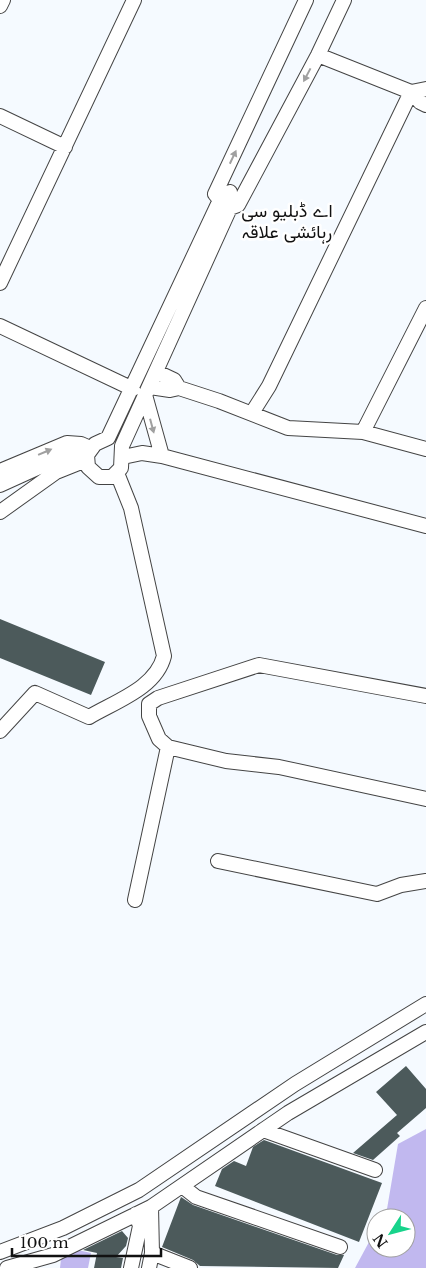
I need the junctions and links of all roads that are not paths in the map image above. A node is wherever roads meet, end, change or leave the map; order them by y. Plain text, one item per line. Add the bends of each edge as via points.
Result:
1 (3, 0) edge
2 (134, 0) edge
3 (306, 0) edge
4 (344, 0) edge
5 (0, 6) edge
6 (318, 55) junction
7 (426, 90) edge
8 (411, 92) junction
9 (426, 105) edge
10 (0, 116) edge
11 (65, 146) junction
12 (225, 204) junction
13 (0, 283) edge
14 (426, 308) edge
15 (0, 326) edge
16 (159, 331) junction
17 (173, 335) junction
18 (157, 372) junction
19 (179, 388) junction
20 (133, 389) junction
21 (147, 391) junction
22 (252, 413) junction
23 (364, 432) junction
24 (426, 449) edge
25 (88, 454) junction
26 (162, 456) junction
27 (123, 457) junction
28 (0, 471) edge
29 (118, 473) junction
30 (0, 485) edge
31 (0, 512) edge
32 (426, 526) edge
33 (426, 696) edge
34 (0, 731) edge
35 (168, 747) junction
36 (426, 798) edge
37 (218, 861) dead end
38 (426, 880) edge
39 (135, 900) dead end
40 (426, 1004) edge
41 (426, 1032) edge
42 (263, 1130) junction
43 (375, 1170) dead end
44 (182, 1186) junction
45 (151, 1207) junction
46 (136, 1214) junction
47 (340, 1247) dead end
48 (0, 1252) edge
49 (152, 1253) junction
50 (52, 1261) edge
51 (7, 1268) edge
52 (131, 1268) edge
53 (149, 1268) edge
54 (190, 1268) edge

1 - 5 street
2 - 11 street
12 -> 3 street via 215,194
4 - 6 street
6 - 8 street
6 -> 12 street via 238,204
7 - 8 street
8 - 9 street
8 - 22 street via 269,386
10 - 11 street
11 - 13 street
12 - 16 street
12 - 17 street
14 - 23 street
15 - 20 street
16 - 17 street
16 - 20 street
17 - 18 street
18 - 19 street via 174,380
18 - 21 street
19 - 21 street
19 - 22 street
20 - 25 street via 108,438
21 -> 26 street
21 - 27 street via 122,446
22 - 23 street via 288,428
23 - 24 street
28 -> 25 street via 67,443 81,444
25 - 29 street via 91,472 99,477 112,477
25 - 30 street via 66,455
25 - 31 street via 56,472
26 - 27 street via 142,453
26 - 32 street
27 - 29 street
29 - 34 street via 131,508 164,656 161,669 152,681 89,717 35,694
33 - 35 street via 259,665 158,698 149,704 149,716 159,739
35 - 36 street
35 - 39 street
37 - 38 street via 377,894
40 - 48 street via 295,1084 139,1190 63,1228
41 - 42 street
42 - 43 street
42 - 44 street
44 - 45 street
44 - 47 street via 196,1197
45 - 46 street
45 - 49 street
46 - 50 street
46 - 52 street via 140,1226
49 - 53 street
49 - 54 street
50 - 51 street

